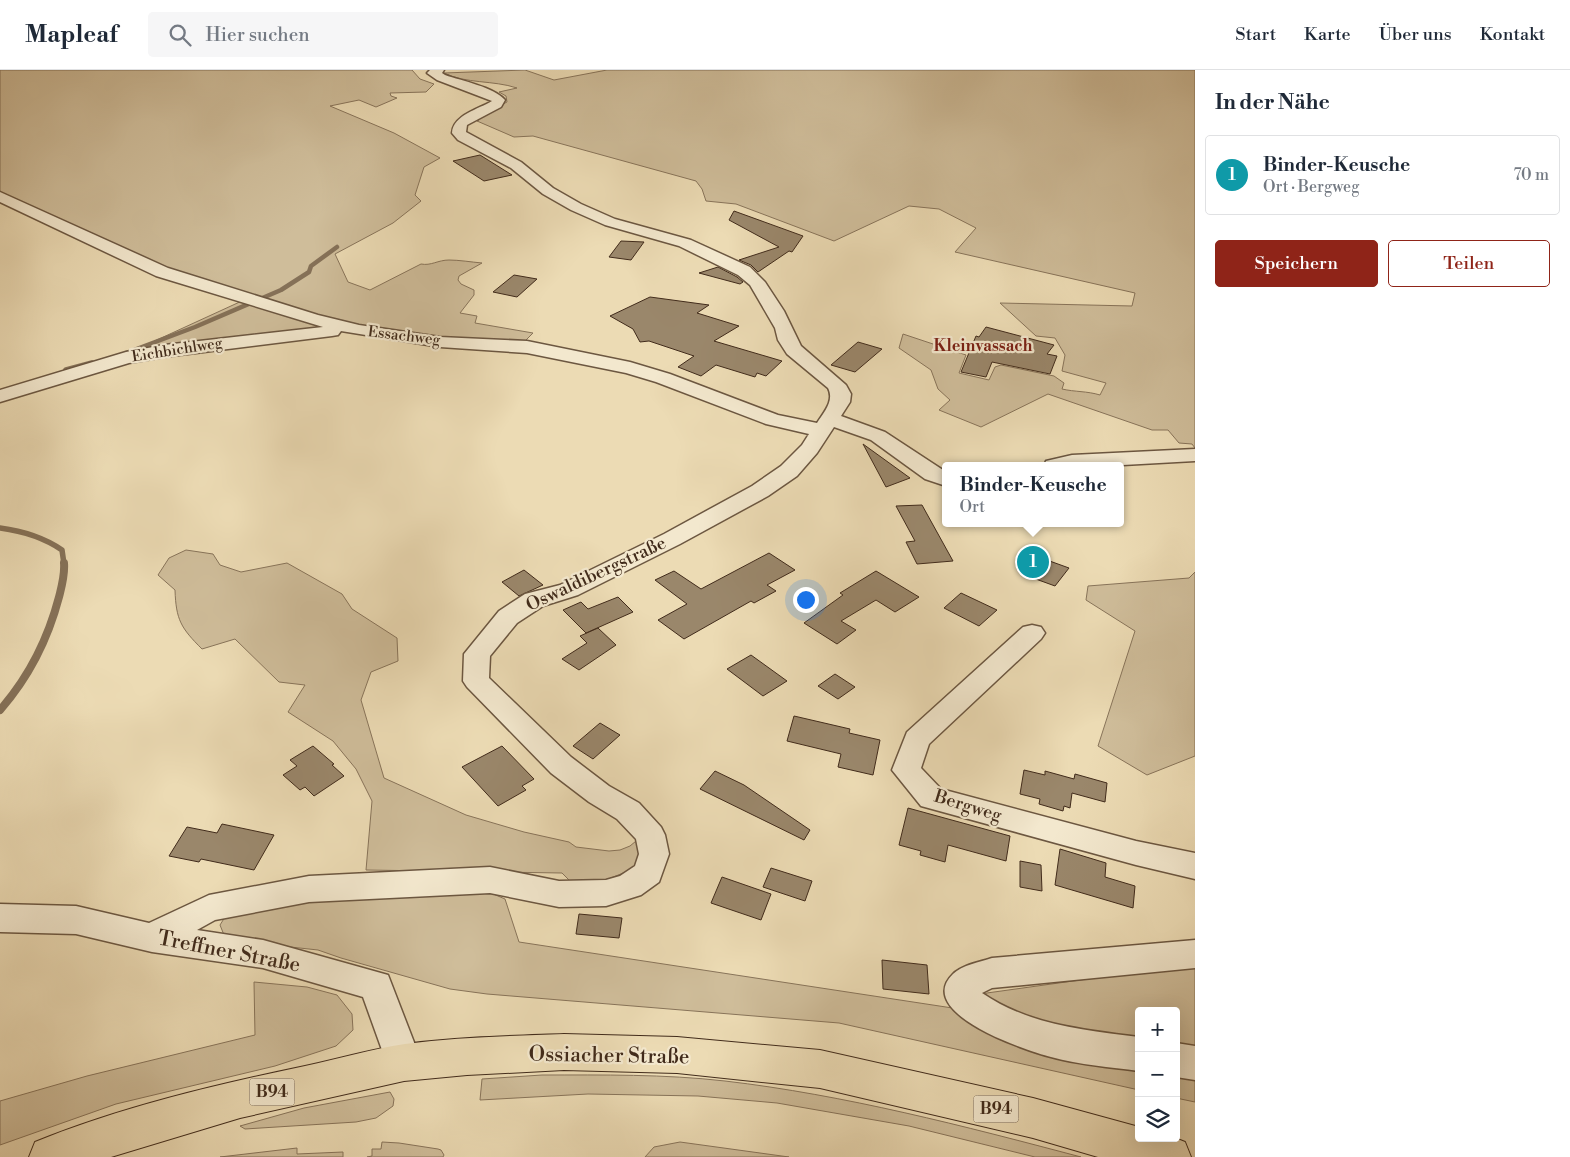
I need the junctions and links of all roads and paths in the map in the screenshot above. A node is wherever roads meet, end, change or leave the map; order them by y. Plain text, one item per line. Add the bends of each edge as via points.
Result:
1 (438, 70) edge
2 (0, 196) edge
3 (358, 330) junction
4 (0, 396) edge
5 (825, 424) junction
6 (1195, 455) edge
7 (1072, 462) edge
8 (942, 478) edge
9 (1032, 633) dead end
10 (1195, 866) edge
11 (0, 918) edge
12 (152, 938) junction
13 (1195, 954) edge
14 (1135, 1053) edge
15 (1180, 1061) edge
16 (404, 1063) junction
17 (1195, 1063) edge
18 (50, 1157) edge
19 (1170, 1157) edge

1 - 5 street, Oswaldibergstraße via 433,73 445,80 500,100 462,122 459,133 463,137 516,164 548,191 576,207 610,222 711,254 757,282 794,350 836,385 842,394
2 - 3 street, Essachweg via 162,272
3 - 4 street, Eichbichlweg via 317,331 164,351 92,367
3 - 5 street, Essachweg via 440,342 527,347 630,368 773,420
5 - 8 street, Essachweg via 878,436
5 - 12 street, Oswaldibergstraße via 810,449 789,471 760,491 569,590 534,600 508,617 477,654 476,681 561,765 628,811 650,835 654,854 648,872 642,877 630,886 606,893 559,894 490,880 309,889 210,908
6 - 7 street
9 - 10 street, Bergweg via 917,739 906,770 931,798
11 - 12 street, Treffner Straße via 76,920
12 - 16 street, Treffner Straße via 263,954 376,986
13 - 14 street via 992,973 968,981 962,987 965,1001 972,1007 1014,1027 1055,1042
15 - 17 street
16 - 18 main road, Ossiacher Straße / B94 via 240,1099 142,1126
16 - 19 main road, Ossiacher Straße / B94 via 564,1052 677,1056 820,1069 1033,1118

